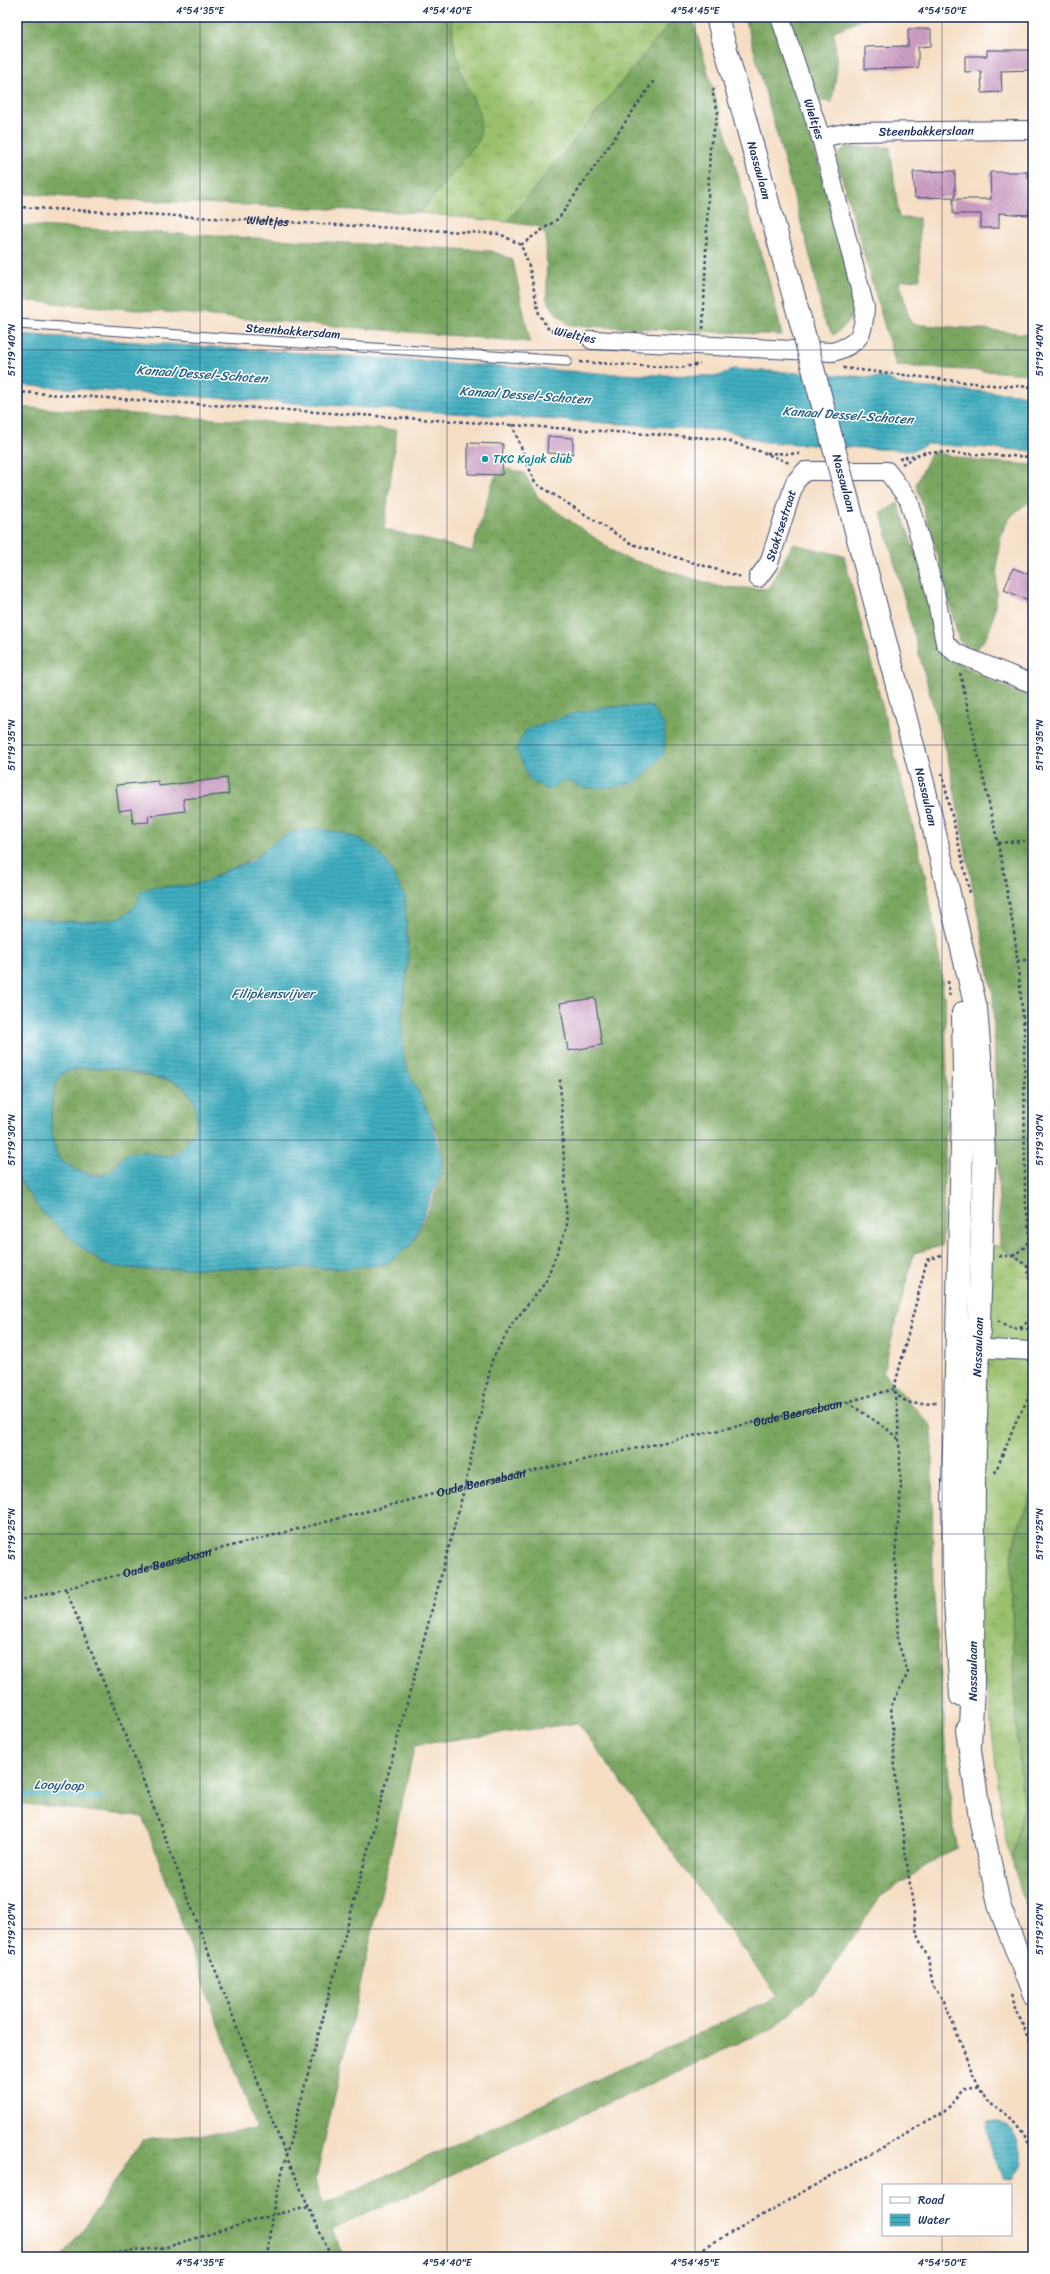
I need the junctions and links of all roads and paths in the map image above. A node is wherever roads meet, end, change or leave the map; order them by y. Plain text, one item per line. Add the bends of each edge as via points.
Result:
1 (716, 17) edge
2 (780, 17) edge
3 (655, 79) dead end
4 (718, 86) dead end
5 (1033, 130) edge
6 (821, 138) junction
7 (17, 207) edge
8 (521, 245) junction
9 (17, 324) edge
10 (592, 340) joint
11 (703, 345) junction
12 (566, 361) dead end
13 (855, 369) dead end
14 (1033, 387) edge
15 (17, 392) edge
16 (512, 424) junction
17 (1033, 457) edge
18 (805, 471) junction
19 (887, 471) junction
20 (758, 578) joint
21 (956, 653) junction
22 (1033, 684) edge
23 (1033, 840) edge
24 (998, 843) junction
25 (1033, 959) edge
26 (1017, 961) junction
27 (560, 1078) dead end
28 (941, 1255) dead end
29 (997, 1256) dead end
30 (1013, 1256) junction
31 (1027, 1266) junction
32 (1033, 1271) edge
33 (1033, 1292) edge
34 (1033, 1317) edge
35 (1003, 1326) dead end
36 (1019, 1329) junction
37 (1033, 1329) edge
38 (968, 1348) junction
39 (1033, 1351) edge
40 (894, 1389) junction
41 (1033, 1390) edge
42 (943, 1401) dead end
43 (847, 1402) junction
44 (899, 1440) junction
45 (993, 1476) dead end
46 (465, 1486) junction
47 (66, 1590) junction
48 (17, 1601) edge
49 (1033, 1993) edge
50 (980, 2086) junction
51 (286, 2156) junction
52 (1033, 2172) edge
53 (309, 2207) junction
54 (272, 2215) junction
55 (95, 2257) edge
56 (267, 2257) edge
57 (331, 2257) edge
58 (688, 2257) edge

1 - 38 main road, Nassaulaan, bridge via 800,320 922,779 976,1008 982,1069 984,1164
2 - 6 street, Wieltjes
3 - 8 path via 559,218
4 - 11 path via 712,91 718,112 710,147
5 - 6 street, Steenbakkerslaan via 849,132
6 - 11 street, Wieltjes via 865,308 863,331 849,346 832,352
7 - 8 path, Wieltjes via 500,234
8 - 10 path, Wieltjes via 530,266 539,314 549,330
9 - 12 lane, Steenbakkersdam
10 - 11 street, Wieltjes
13 - 14 path via 991,385
15 - 16 path
16 - 18 path via 721,440 765,453
16 - 20 path via 535,483 632,544 736,577
17 - 19 path via 927,452
18 - 19 street
18 - 20 street, Stoktsestraat via 795,482 769,564
19 - 21 street via 909,500 935,592 945,642
21 - 22 street
21 - 24 path
23 - 24 path
24 - 26 path
25 - 26 path
26 - 30 path via 1024,1028 1025,1197 1030,1237 1026,1247
27 - 46 path via 566,1227 545,1283 512,1324 492,1360
28 - 40 path via 928,1260
29 - 30 path
30 - 31 path
31 - 32 path
31 - 33 path
34 - 36 path
35 - 36 path
36 - 37 path
38 - 39 street
38 - 49 main road, Nassaulaan via 953,1482 954,1593 959,1689 970,1744 980,1818 1000,1908
40 - 42 path via 899,1398 913,1404
40 - 43 path, Oude Beersebaan
40 - 44 path
41 - 45 path via 1017,1419
43 - 44 path
43 - 46 path, Oude Beersebaan
44 - 50 path via 902,1488 895,1558 898,1642 908,1673 891,1706 896,1784 917,1935 928,1958 933,1986 944,2001
46 - 47 path, Oude Beersebaan
46 - 51 path
47 - 48 path, Oude Beersebaan
47 - 51 path via 137,1764
50 - 52 path via 988,2103 1010,2115 1026,2134 1033,2155
50 - 58 path via 965,2090 944,2112
51 - 53 path
51 - 54 path
53 - 54 path
53 - 57 path
54 - 55 path via 167,2247
54 - 56 path

